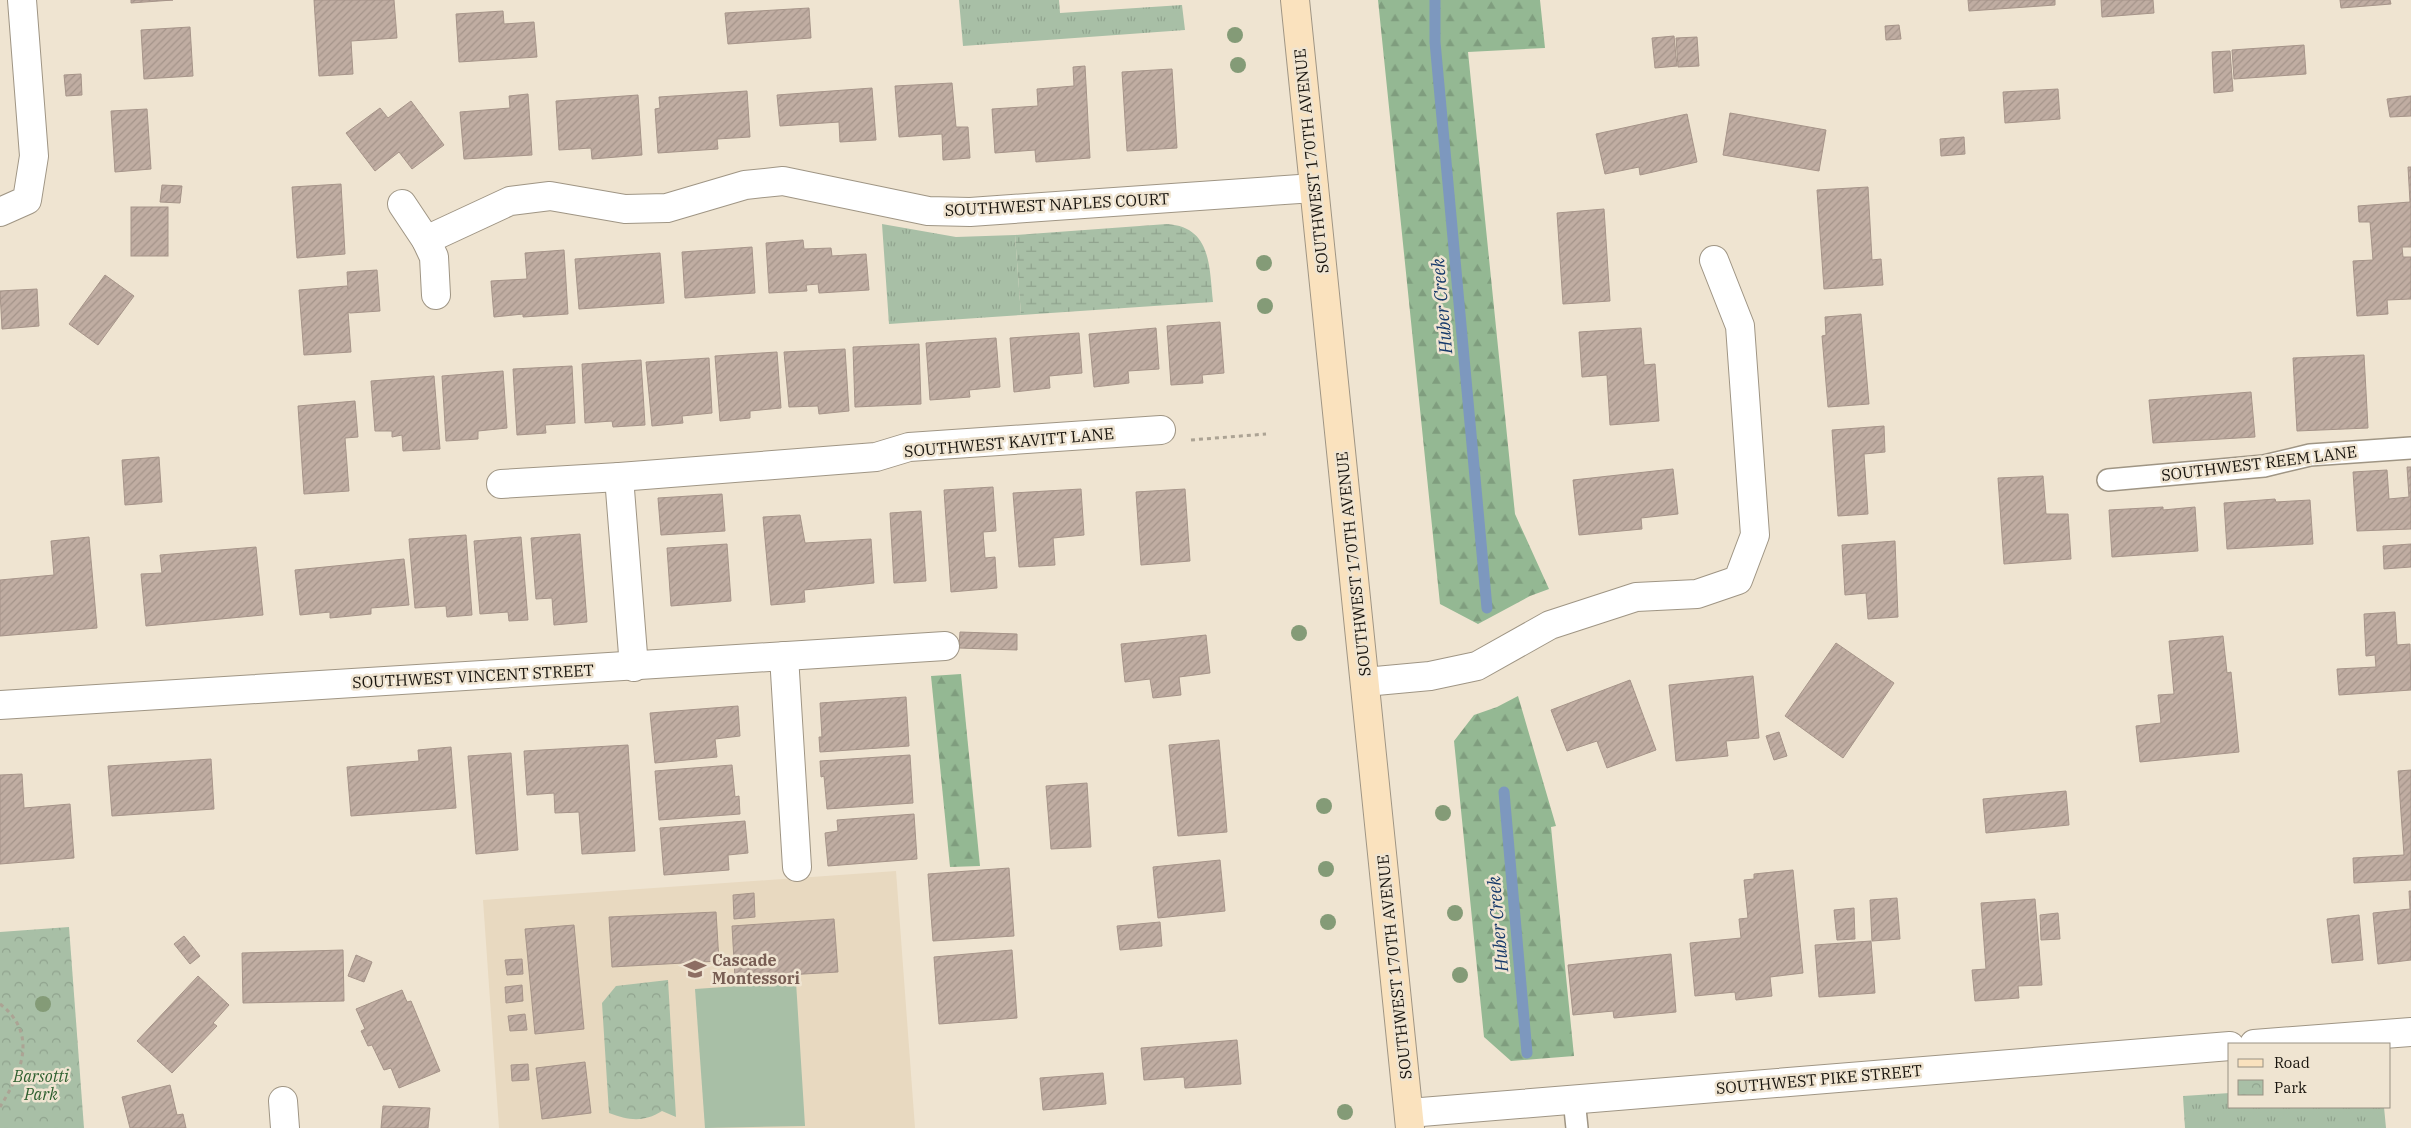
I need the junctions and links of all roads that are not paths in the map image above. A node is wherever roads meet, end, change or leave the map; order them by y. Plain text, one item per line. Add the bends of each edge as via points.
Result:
1 (22, 0) edge
2 (1295, 0) edge
3 (1314, 188) junction
4 (402, 204) dead end
5 (0, 212) edge
6 (426, 240) junction
7 (1714, 260) dead end
8 (436, 295) dead end
9 (1161, 430) road end
10 (2411, 448) edge
11 (620, 477) junction
12 (2108, 480) dead end
13 (501, 484) dead end
14 (945, 646) dead end
15 (784, 656) junction
16 (634, 667) junction
17 (1365, 682) junction
18 (0, 705) edge
19 (797, 867) dead end
20 (2411, 1032) edge
21 (2267, 1043) edge
22 (2228, 1046) edge
23 (1574, 1099) junction
24 (282, 1101) dead end
25 (1410, 1120) edge
26 (285, 1128) edge
27 (1577, 1128) edge

1 - 5 street via 34,156 27,200
2 - 3 main road, SOUTHWEST 170TH AVENUE
3 - 6 street, SOUTHWEST NAPLES COURT via 970,212 928,210 783,181 745,185 667,208 625,209 550,196 510,201
3 - 17 main road, SOUTHWEST 170TH AVENUE
4 - 6 street
6 - 8 street via 434,257
7 - 17 street via 1740,326 1743,366 1755,534 1738,580 1697,594 1636,597 1550,624 1477,666 1430,676
9 - 11 street, SOUTHWEST KAVITT LANE via 908,447 876,457
10 - 12 lane, SOUTHWEST REEM LANE via 2310,455 2264,466
11 - 13 street, SOUTHWEST KAVITT LANE
11 - 16 street
14 - 15 street, SOUTHWEST VINCENT STREET
15 - 16 street, SOUTHWEST VINCENT STREET
15 - 19 street
16 - 18 street, SOUTHWEST VINCENT STREET
17 - 25 main road, SOUTHWEST 170TH AVENUE
20 - 21 street
22 - 23 street, SOUTHWEST PIKE STREET
23 - 25 street, SOUTHWEST PIKE STREET
23 - 27 lane
24 - 26 street

